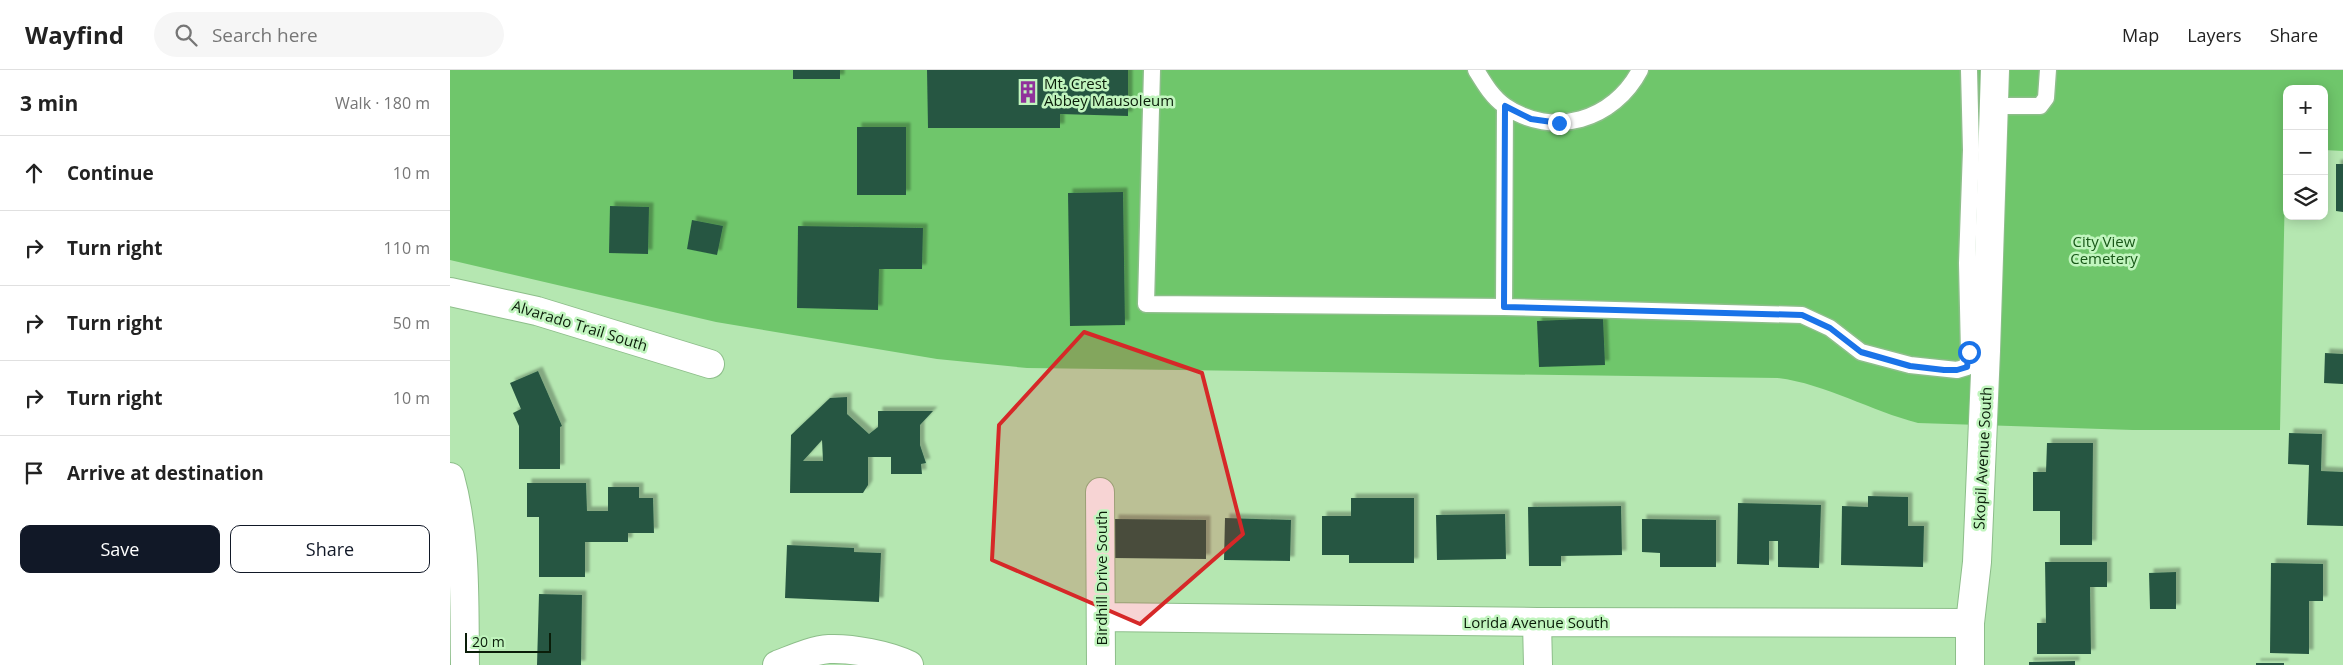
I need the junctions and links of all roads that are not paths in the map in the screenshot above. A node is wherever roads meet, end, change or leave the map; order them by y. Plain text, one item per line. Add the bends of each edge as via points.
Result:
1 (1152, 70) edge
2 (1476, 70) edge
3 (1640, 70) edge
4 (1969, 70) edge
5 (1995, 70) edge
6 (2048, 70) edge
7 (1505, 106) junction
8 (1994, 106) junction
9 (450, 292) edge
10 (1504, 307) junction
11 (710, 364) dead end
12 (450, 477) edge
13 (1100, 492) dead end
14 (1102, 617) junction
15 (1537, 622) junction
16 (1970, 623) junction
17 (465, 665) edge
18 (777, 665) edge
19 (909, 665) edge
20 (1101, 665) edge
21 (1538, 665) edge
22 (1970, 665) edge

1 - 10 lane via 1146,304
2 - 7 lane via 1486,88
3 - 7 lane via 1632,86 1612,106 1586,118 1559,123 1531,119
4 - 10 lane via 1971,150 1967,367 1950,370 1910,366 1861,352 1830,328 1802,315
5 - 8 street, Skopil Avenue South
6 - 8 lane via 2046,98 2040,106
7 - 10 lane
8 - 16 street, Skopil Avenue South via 1977,552
9 - 11 street, Alvarado Trail South via 537,311
12 - 17 street via 463,537
13 - 14 street, Birdhill Drive South
14 - 15 street, Lorida Avenue South
14 - 20 street, Birdhill Drive South
15 - 16 street, Lorida Avenue South
15 - 21 street
16 - 22 street, Skopil Avenue South
18 - 19 street via 829,650 882,656

